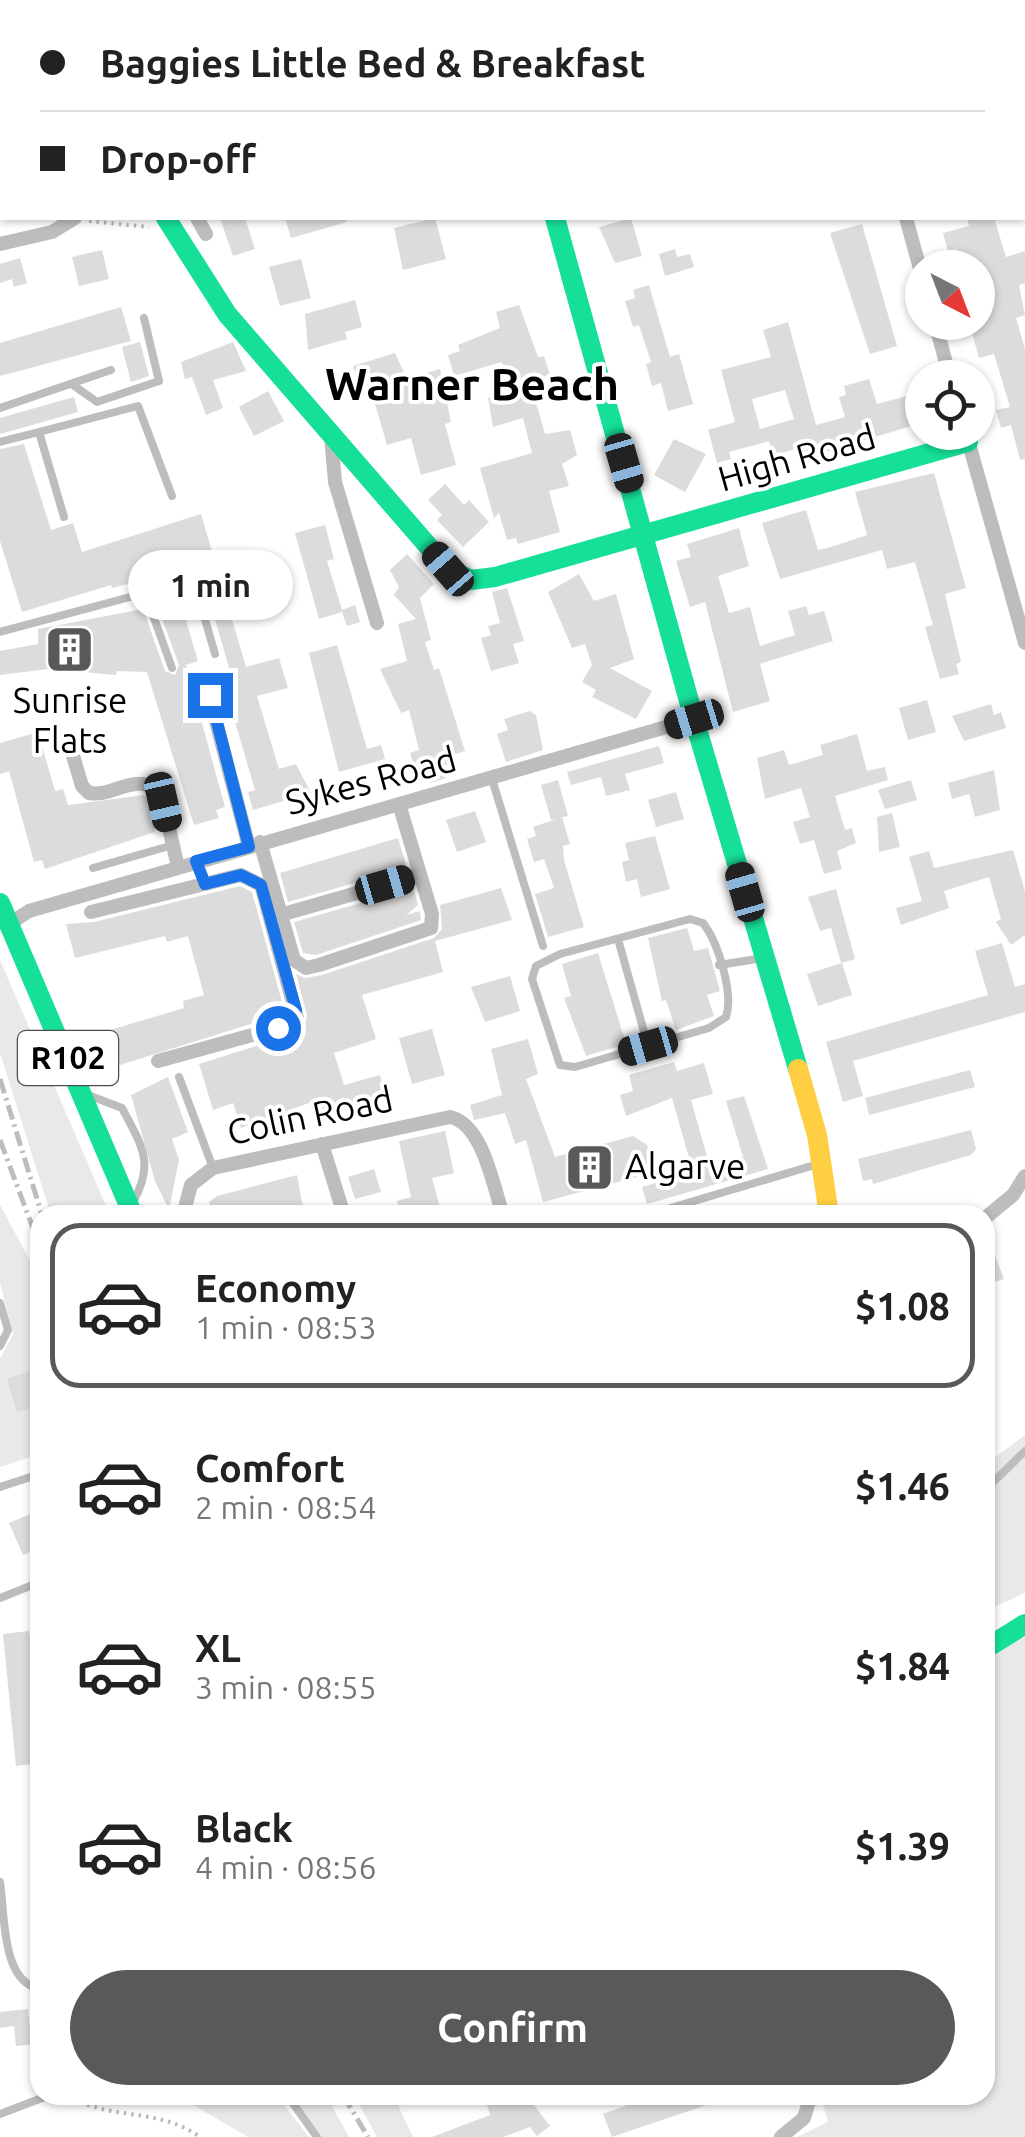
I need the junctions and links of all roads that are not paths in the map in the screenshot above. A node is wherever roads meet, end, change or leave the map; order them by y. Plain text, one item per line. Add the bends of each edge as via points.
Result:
1 (43, 220) edge
2 (199, 220) edge
3 (556, 220) edge
4 (907, 220) edge
5 (72, 221) edge
6 (169, 223) edge
7 (47, 233) junction
8 (206, 234) dead end
9 (0, 244) edge
10 (915, 250) edge
11 (144, 318) dead end
12 (111, 370) dead end
13 (73, 385) junction
14 (0, 408) edge
15 (39, 432) junction
16 (332, 436) junction
17 (0, 442) edge
18 (924, 450) edge
19 (971, 450) edge
20 (172, 496) dead end
21 (64, 518) dead end
22 (644, 534) junction
23 (145, 593) junction
24 (377, 624) dead end
25 (0, 632) edge
26 (1025, 643) edge
27 (215, 654) dead end
28 (172, 668) dead end
29 (210, 695) dead end
30 (694, 719) junction
31 (72, 749) dead end
32 (492, 780) junction
33 (399, 804) junction
34 (172, 844) junction
35 (254, 845) junction
36 (196, 861) junction
37 (178, 867) junction
38 (92, 868) dead end
39 (420, 876) junction
40 (205, 884) junction
41 (0, 903) edge
42 (91, 912) dead end
43 (280, 915) junction
44 (9, 924) junction
45 (618, 938) junction
46 (543, 946) dead end
47 (763, 958) junction
48 (719, 965) junction
49 (648, 1046) junction
50 (158, 1061) dead end
51 (178, 1077) dead end
52 (83, 1093) junction
53 (322, 1144) junction
54 (822, 1163) junction
55 (213, 1168) junction
56 (1025, 1176) edge
57 (130, 1205) edge
58 (135, 1205) edge
59 (186, 1205) edge
60 (341, 1205) edge
61 (499, 1205) edge
62 (677, 1205) edge
63 (827, 1205) edge
64 (995, 1209) edge
65 (0, 1303) edge
66 (0, 1346) edge
67 (1025, 1451) edge
68 (30, 1477) edge
69 (995, 1480) edge
70 (0, 1487) edge
71 (30, 1586) edge
72 (0, 1598) edge
73 (1025, 1624) edge
74 (995, 1644) edge
75 (0, 1882) edge
76 (30, 1986) edge
77 (30, 2103) edge
78 (293, 2105) edge
79 (808, 2105) edge
80 (0, 2114) edge
81 (317, 2137) edge
82 (781, 2137) edge

1 - 7 lane
2 - 8 street
3 - 22 street
4 - 10 street
5 - 7 street
6 - 16 street via 227,314
7 - 9 street
11 - 13 lane via 159,381 98,402
12 - 13 lane
13 - 14 lane
15 - 17 lane
15 - 20 lane via 138,406
15 - 21 lane
16 - 22 street, High Road via 463,579 476,582
16 - 24 street via 335,482
18 - 22 street, High Road
19 - 26 street
22 - 30 street
23 - 25 lane
23 - 27 lane via 143,588 177,579 192,584
23 - 28 lane
29 - 35 street
30 - 32 street, Sykes Road
30 - 47 street
31 - 34 street via 89,793 131,783 156,789
32 - 33 street, Sykes Road
32 - 46 lane
33 - 35 street, Sykes Road
33 - 39 street
34 - 37 street
34 - 38 lane
35 - 36 street, Sykes Road
35 - 43 street
36 - 37 street, Sykes Road
36 - 40 street
37 - 44 street, Sykes Road via 30,911
39 - 43 street
39 - 43 street via 432,928 336,960 299,966
40 - 42 street
40 - 50 street via 241,875 261,885 297,1018
41 - 44 street, R102
44 - 52 street, R102
45 - 48 lane via 698,919
45 - 49 lane
45 - 49 lane via 544,960 532,979 560,1066
47 - 48 lane
47 - 54 street
48 - 49 lane via 726,1017
51 - 55 lane
52 - 57 street, R102
52 - 58 lane via 122,1108 145,1161 147,1177
53 - 55 street, Colin Road
53 - 60 street
53 - 61 street, Colin Road via 462,1120
54 - 62 lane
54 - 63 street
55 - 59 street, Colin Road via 191,1185
56 - 64 street
65 - 66 lane via 8,1330
67 - 69 lane
68 - 70 lane
71 - 72 lane
73 - 74 street
75 - 76 lane via 14,1970
77 - 80 lane
78 - 81 lane
79 - 82 street via 804,2118

